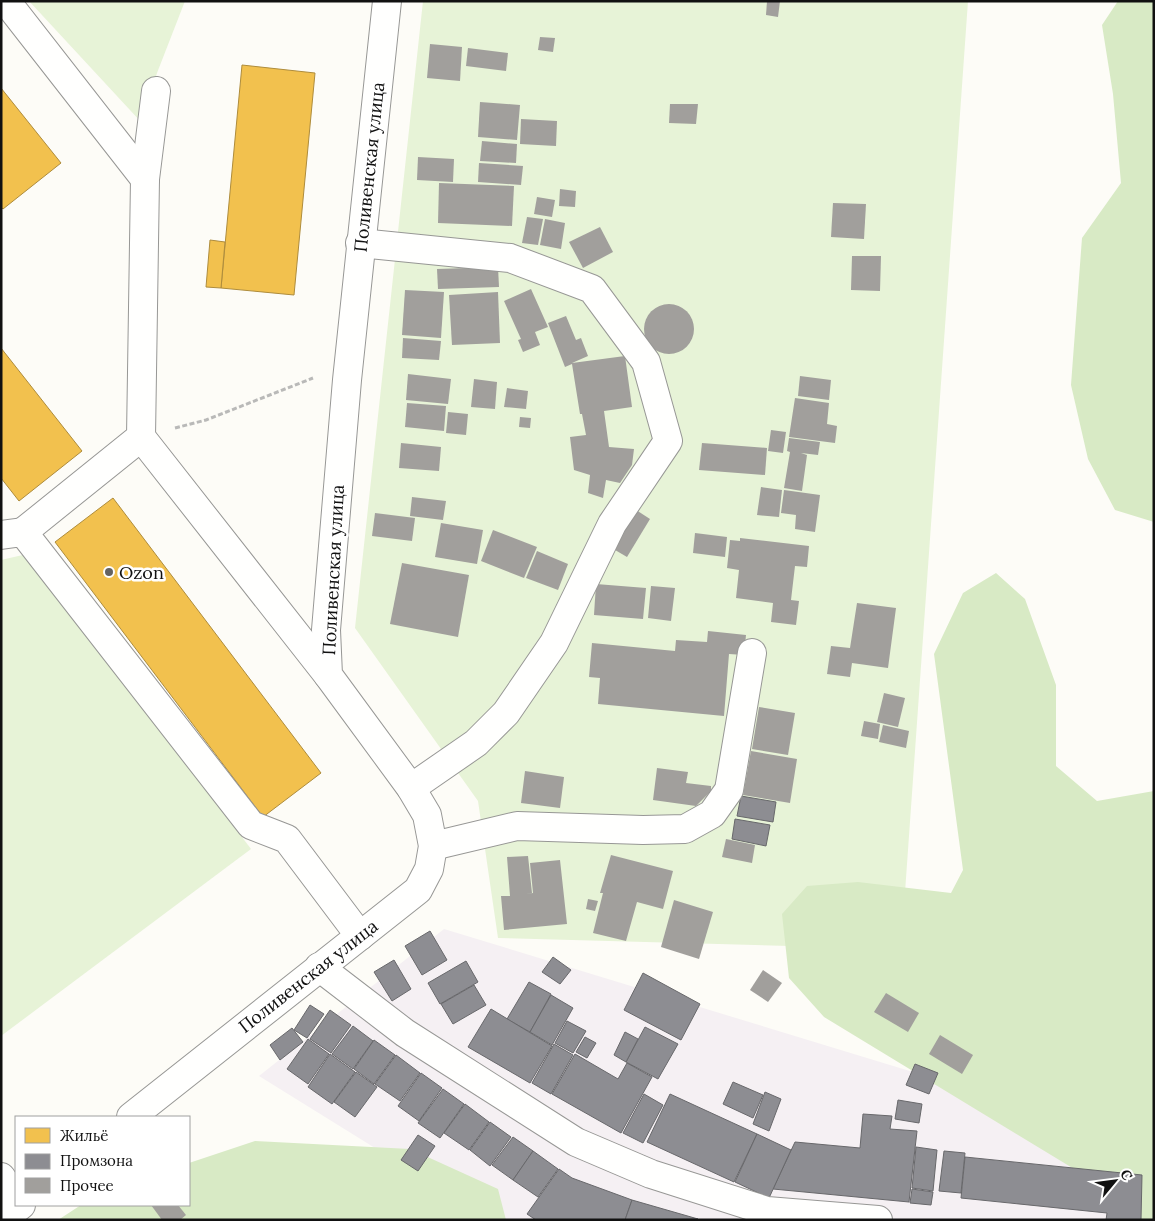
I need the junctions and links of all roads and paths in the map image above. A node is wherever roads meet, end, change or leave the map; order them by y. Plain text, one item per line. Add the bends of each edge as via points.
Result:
1 (6, 1) edge
2 (387, 1) edge
3 (156, 91) dead end
4 (145, 179) junction
5 (360, 243) junction
6 (347, 380) junction
7 (141, 437) junction
8 (12, 534) edge
9 (752, 653) dead end
10 (328, 675) junction
11 (411, 788) junction
12 (433, 846) junction
13 (360, 936) junction
14 (319, 967) junction
15 (132, 1116) edge
16 (1, 1177) edge
17 (15, 1198) edge
18 (20, 1206) edge
19 (2, 1220) edge
20 (878, 1220) edge

1 - 4 street
2 - 5 street, Поливенская улица
3 - 4 street
4 - 7 street
5 - 6 street, Поливенская улица
5 - 11 street via 510,258 592,289 646,362 668,441 612,524 554,643 506,713 476,743
6 - 7 path via 318,376 206,420
6 - 10 street, Поливенская улица via 326,630
7 - 8 street
7 - 10 street
8 - 13 street via 251,825 287,839
9 - 12 street via 729,790 712,814 684,829 517,826
10 - 11 street, Поливенская улица
11 - 12 street, Поливенская улица via 427,815
12 - 13 street, Поливенская улица via 430,869 418,890
13 - 14 street, Поливенская улица
14 - 15 street, Поливенская улица
14 - 20 street via 405,1033 576,1142 651,1174 768,1211
16 - 17 street
18 - 19 street

